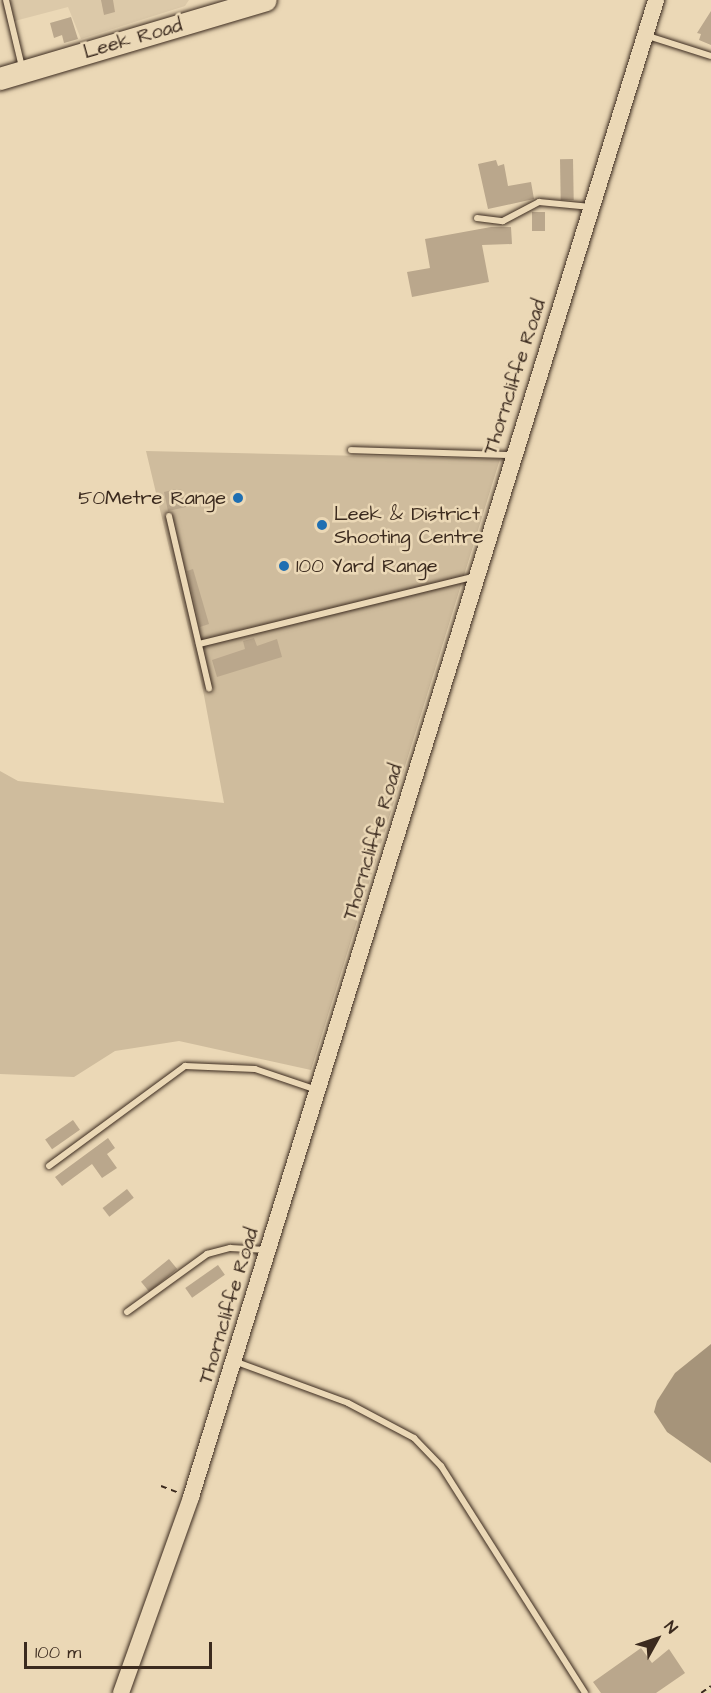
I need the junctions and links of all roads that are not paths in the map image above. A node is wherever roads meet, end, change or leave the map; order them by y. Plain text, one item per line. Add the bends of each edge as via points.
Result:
1 (6, 0) edge
2 (266, 0) edge
3 (656, 0) edge
4 (645, 35) junction
5 (711, 56) edge
6 (23, 72) junction
7 (0, 78) edge
8 (592, 207) junction
9 (477, 218) dead end
10 (351, 450) dead end
11 (512, 455) junction
12 (169, 516) dead end
13 (478, 575) junction
14 (199, 644) junction
15 (209, 688) dead end
16 (318, 1090) junction
17 (49, 1166) dead end
18 (268, 1250) junction
19 (127, 1312) dead end
20 (234, 1361) junction
21 (121, 1693) edge
22 (585, 1693) edge

1 - 6 lane
2 - 6 highway, Leek Road
3 - 4 street, Thorncliffe Road
4 - 5 lane
4 - 8 street, Thorncliffe Road
6 - 7 highway, Leek Road
8 - 9 lane via 539,202 503,222
8 - 11 street, Thorncliffe Road
10 - 11 lane
11 - 13 street, Thorncliffe Road
12 - 14 lane
13 - 14 lane
13 - 16 street, Thorncliffe Road
14 - 15 lane
16 - 17 lane via 255,1069 185,1066
16 - 18 street, Thorncliffe Road
18 - 19 lane via 230,1248 207,1254
18 - 20 street, Thorncliffe Road
20 - 21 street, Thorncliffe Road via 191,1497
20 - 22 lane via 348,1403 414,1438 441,1466

